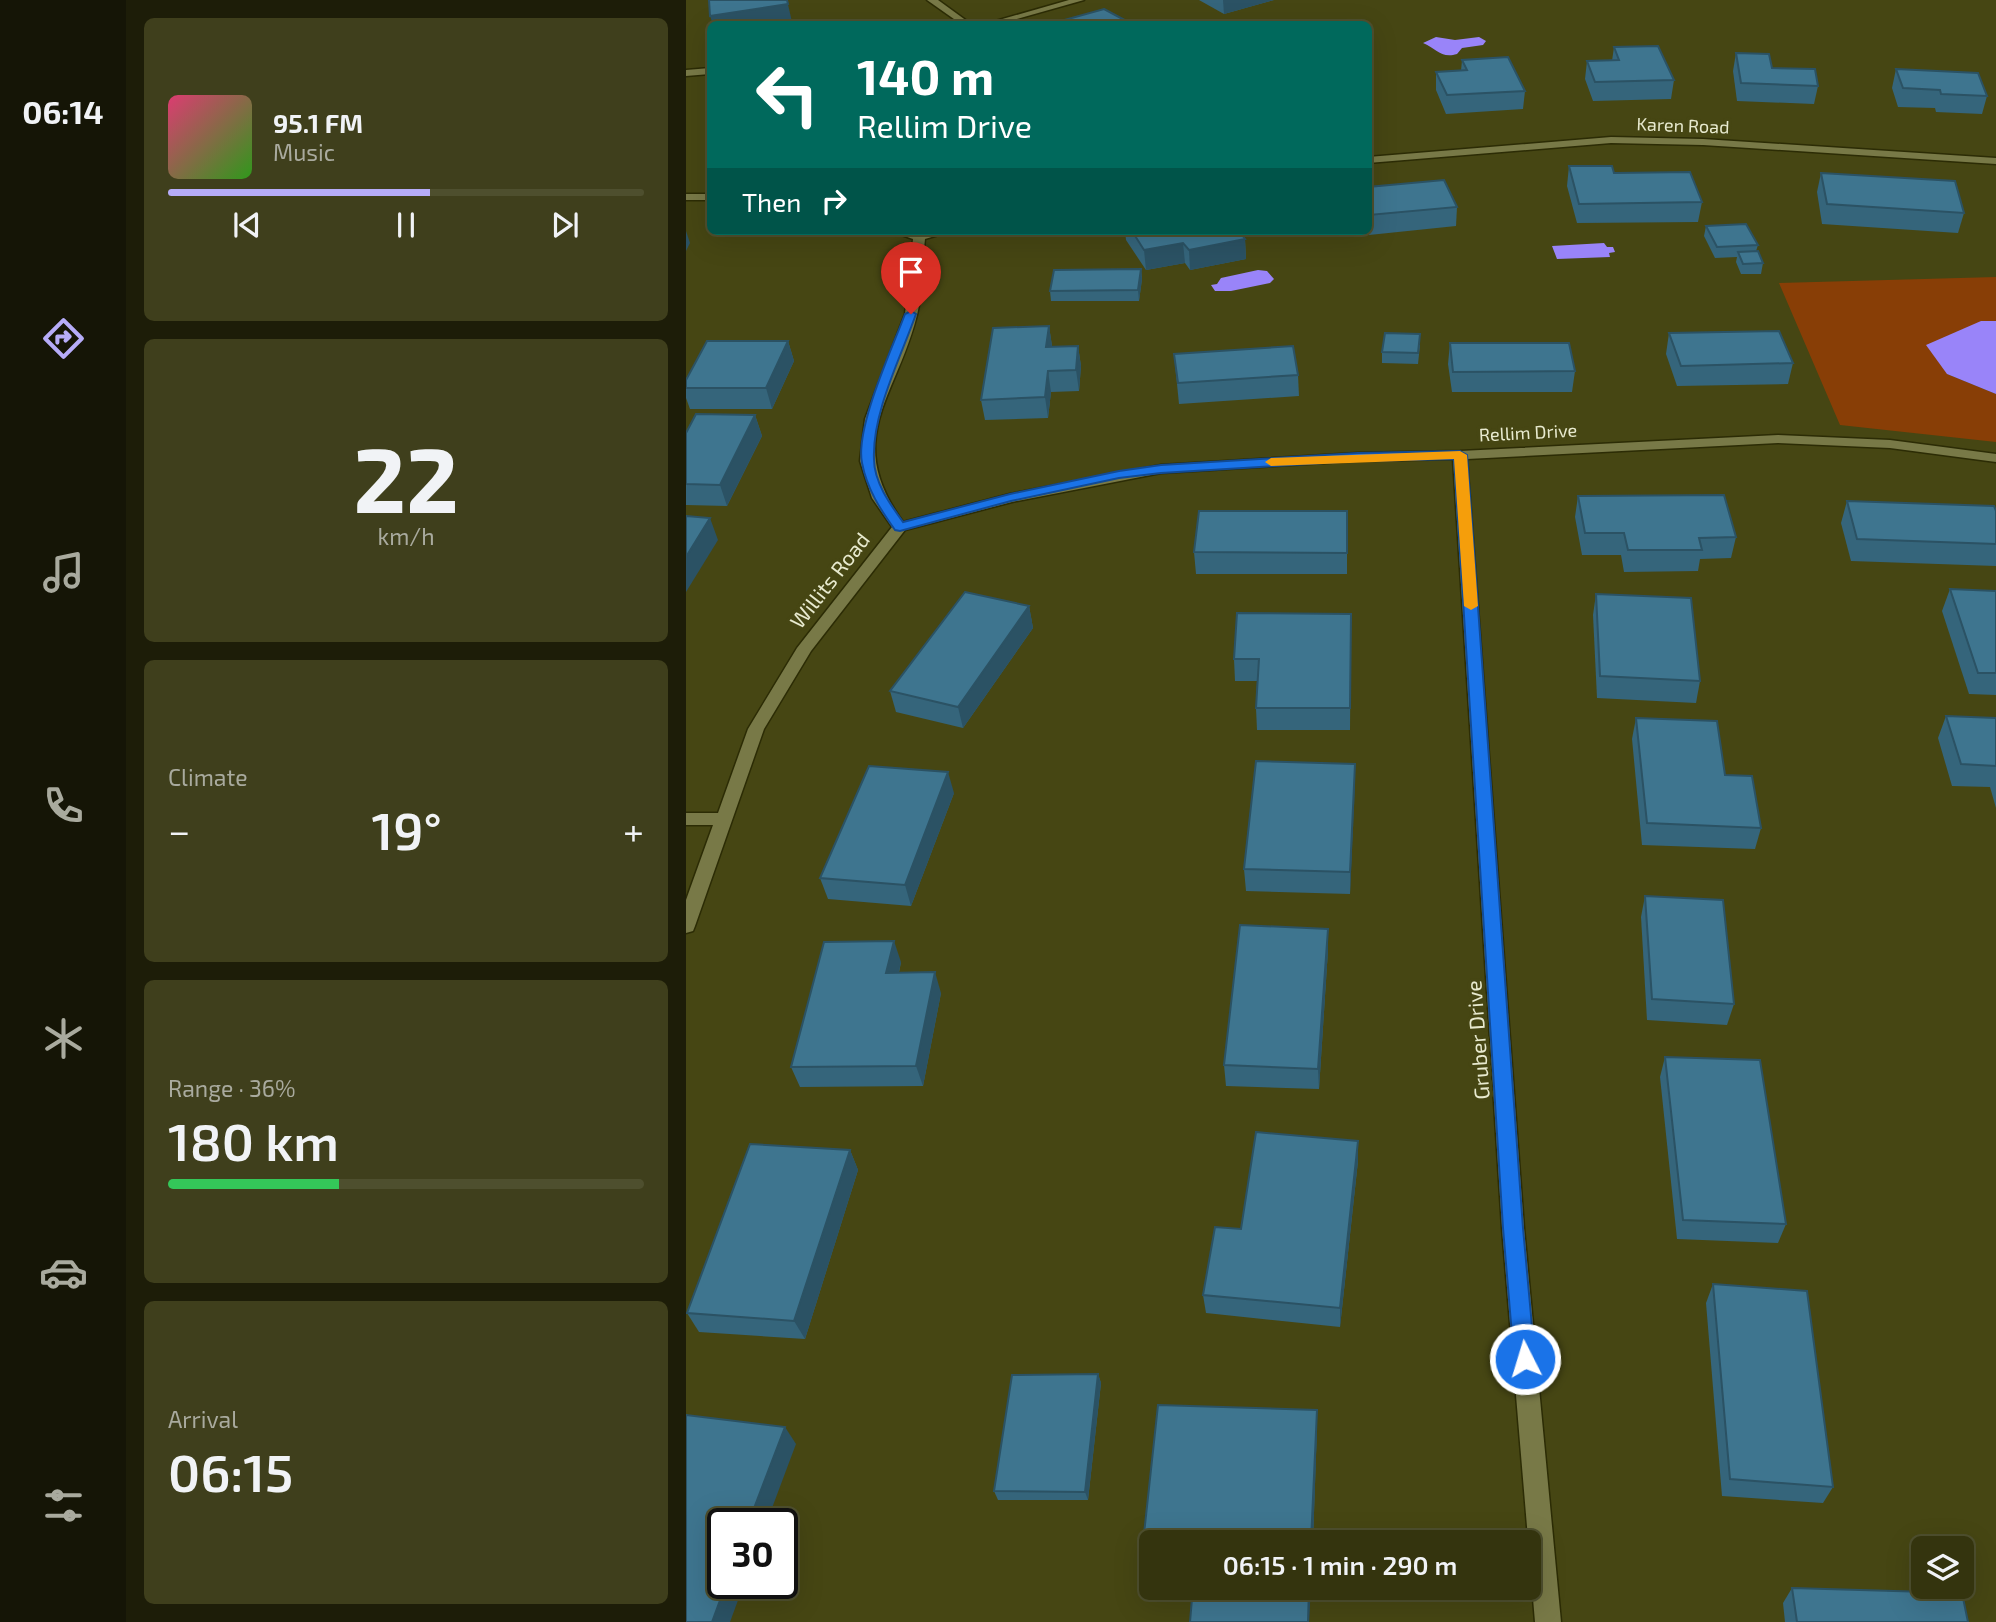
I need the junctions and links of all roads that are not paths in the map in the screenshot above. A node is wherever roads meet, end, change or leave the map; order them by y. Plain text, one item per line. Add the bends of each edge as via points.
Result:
1 (932, 0) edge
2 (1079, 0) edge
3 (961, 21) edge
4 (1001, 21) edge
5 (707, 71) edge
6 (686, 73) edge
7 (1372, 160) edge
8 (1996, 161) edge
9 (686, 197) edge
10 (707, 197) edge
11 (911, 235) edge
12 (928, 235) edge
13 (919, 237) junction
14 (1460, 455) junction
15 (1996, 458) edge
16 (900, 527) junction
17 (686, 819) edge
18 (724, 819) junction
19 (686, 926) edge
20 (1548, 1622) edge

1 - 3 street
2 - 4 street
5 - 6 street
7 - 8 street, Karen Road via 1611,140
9 - 10 street
11 - 13 street
12 - 13 street
13 - 16 street, Willits Road via 911,314 872,419 867,461 879,498
14 - 15 street, Rellim Drive via 1778,439 1890,444
14 - 16 street, Rellim Drive via 1161,469 1010,498
14 - 20 street, Gruber Drive via 1513,1228
16 - 18 street, Willits Road via 805,648 756,729
17 - 18 street
18 - 19 street, Willits Road

